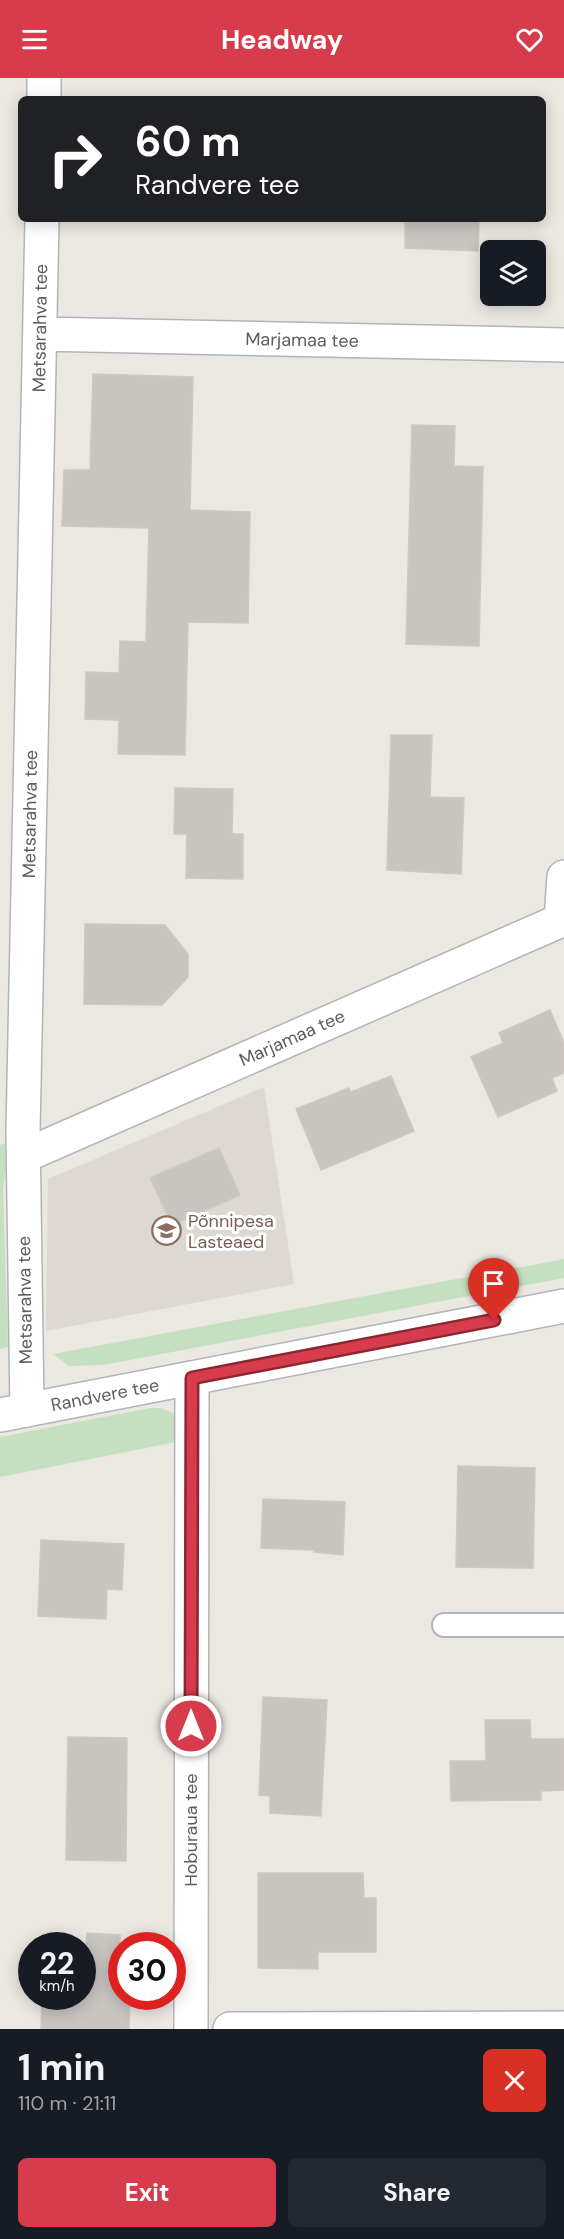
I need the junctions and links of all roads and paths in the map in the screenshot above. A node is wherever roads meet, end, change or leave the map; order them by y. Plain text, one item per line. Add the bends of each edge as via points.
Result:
1 (44, 78) edge
2 (44, 96) edge
3 (42, 222) edge
4 (40, 334) junction
5 (564, 345) edge
6 (564, 878) edge
7 (563, 920) edge
8 (24, 1156) junction
9 (564, 1306) edge
10 (192, 1378) junction
11 (14, 1412) edge
12 (564, 1624) edge
13 (444, 1625) dead end
14 (564, 2028) edge
15 (191, 2029) edge
16 (230, 2029) edge

1 - 2 street
3 - 4 street, Metsarahva tee
4 - 5 street, Marjamaa tee
4 - 8 street, Metsarahva tee
6 - 7 street, Marjamaa tee
7 - 8 street, Marjamaa tee
8 - 11 street, Metsarahva tee
9 - 10 street, Randvere tee
10 - 11 street, Randvere tee
10 - 15 street, Hoburaua tee
12 - 13 lane
14 - 16 street

